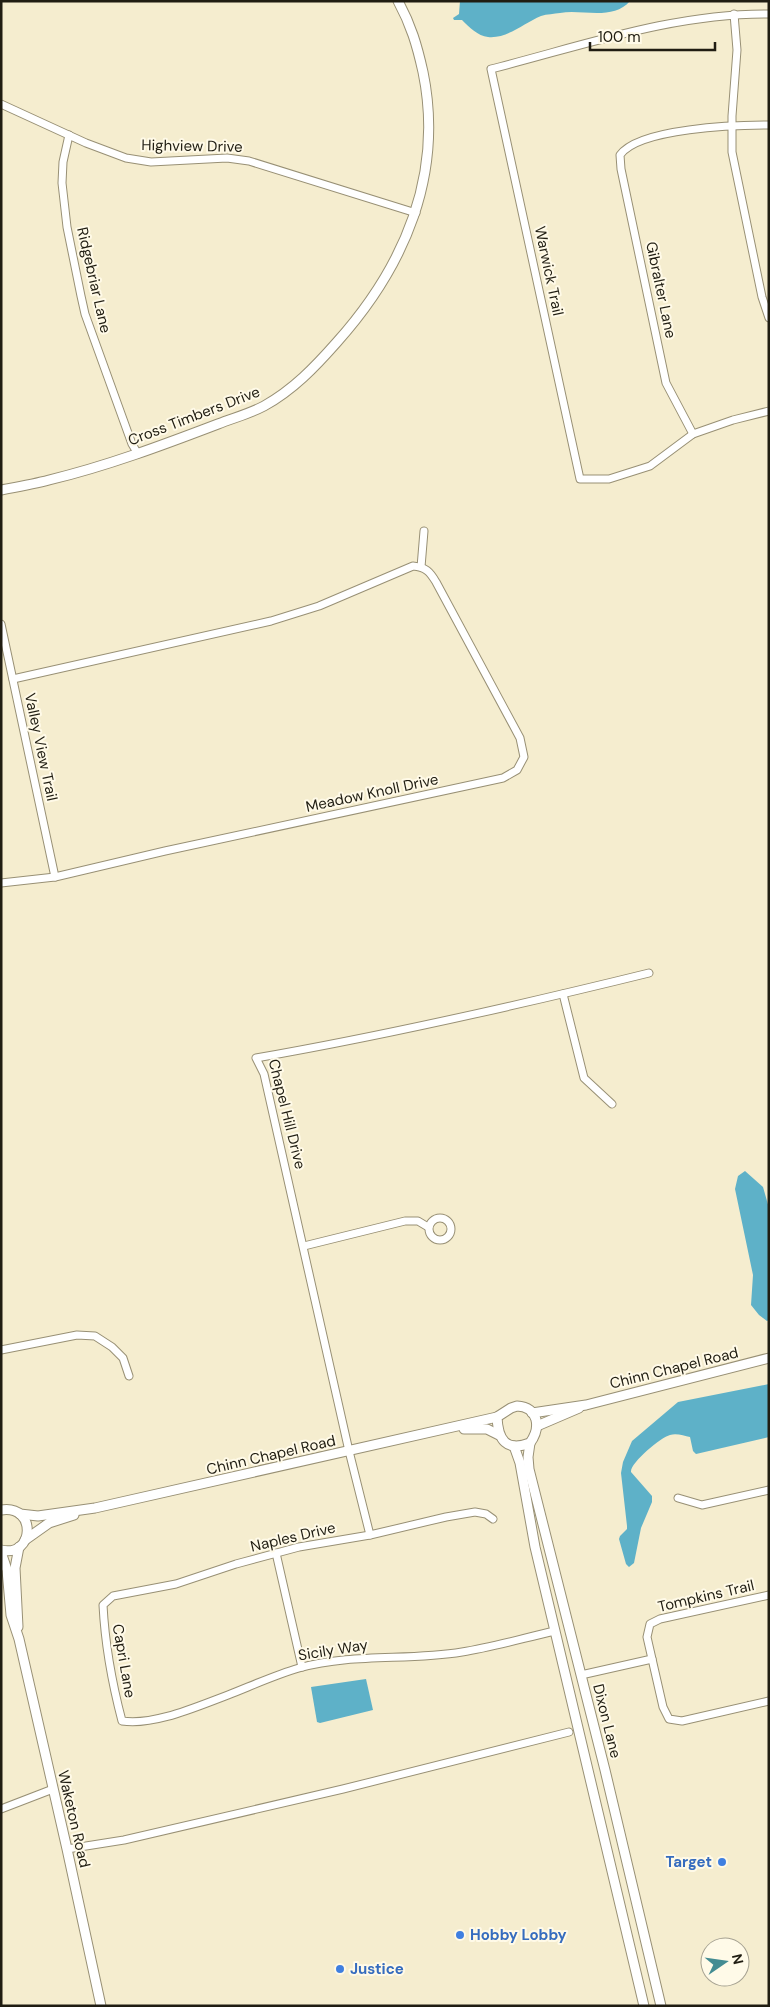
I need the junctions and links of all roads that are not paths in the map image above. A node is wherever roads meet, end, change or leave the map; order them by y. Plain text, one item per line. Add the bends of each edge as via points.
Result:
1 (398, 1) edge
2 (734, 14) junction
3 (769, 14) edge
4 (1, 104) edge
5 (732, 125) junction
6 (769, 125) edge
7 (68, 136) junction
8 (416, 213) junction
9 (769, 318) edge
10 (769, 411) edge
11 (693, 434) junction
12 (138, 454) junction
13 (1, 490) edge
14 (424, 531) dead end
15 (421, 567) junction
16 (1, 624) edge
17 (12, 679) junction
18 (55, 877) junction
19 (1, 883) edge
20 (649, 973) dead end
21 (563, 994) junction
22 (612, 1104) dead end
23 (428, 1227) dead end
24 (304, 1246) junction
25 (1, 1350) edge
26 (769, 1358) edge
27 (129, 1376) dead end
28 (586, 1405) junction
29 (532, 1412) junction
30 (497, 1417) junction
31 (537, 1426) junction
32 (452, 1429) junction
33 (499, 1435) junction
34 (530, 1443) junction
35 (514, 1446) junction
36 (349, 1451) junction
37 (769, 1490) edge
38 (678, 1498) dead end
39 (3, 1508) edge
40 (96, 1508) junction
41 (20, 1514) junction
42 (493, 1519) dead end
43 (370, 1535) junction
44 (22, 1544) junction
45 (1, 1551) edge
46 (276, 1553) junction
47 (769, 1595) edge
48 (103, 1605) joint
49 (555, 1631) junction
50 (18, 1640) junction
51 (652, 1659) junction
52 (302, 1667) junction
53 (581, 1675) junction
54 (769, 1701) edge
55 (122, 1721) joint
56 (569, 1732) dead end
57 (53, 1789) junction
58 (1, 1809) edge
59 (615, 1811) junction
60 (598, 1813) junction
61 (67, 1849) junction
62 (650, 1961) junction
63 (635, 1966) junction
64 (100, 2006) edge
65 (644, 2006) edge
66 (661, 2006) edge

1 - 8 street, Cross Timbers Drive via 417,46 427,99 429,144
2 - 3 street
2 - 5 street via 738,50
2 - 11 street, Warwick Trail via 610,37 491,70 580,479 610,479 650,466
4 - 7 street, Highview Drive
5 - 6 street
5 - 9 street via 732,152
5 - 11 street, Gibralter Lane via 696,128 636,142 620,155 666,383
7 - 8 street, Highview Drive via 126,158 151,162 227,158 266,164
7 - 12 street, Ridgebriar Lane via 62,184 81,296
8 - 12 street, Cross Timbers Drive via 408,235 371,301 326,355 292,388 262,407
10 - 11 street
12 - 13 street, Cross Timbers Drive via 49,480
14 - 15 street
15 - 17 street via 414,566 319,606 271,621
15 - 18 street, Meadow Knoll Drive via 429,570 436,582 520,738 524,757 517,770 503,778
16 - 17 street, Valley View Trail
17 - 18 street, Valley View Trail
18 - 19 street, Meadow Knoll Drive
20 - 21 street, Chapel Hill Drive
21 - 22 street via 584,1078
21 - 24 street, Chapel Hill Drive via 256,1058 264,1074
23 - 24 street via 418,1221 405,1221
24 - 36 street, Chapel Hill Drive
25 - 27 street via 77,1335 95,1336 123,1358
26 - 28 street, Chinn Chapel Road
28 - 29 street, Chinn Chapel Road
28 - 31 street, Chinn Chapel Road
29 - 30 street via 517,1406
29 - 31 street
30 - 32 street, Chinn Chapel Road
30 - 33 street
31 - 34 street
32 - 33 street, Chinn Chapel Road via 487,1429
32 - 36 street, Chinn Chapel Road
33 - 35 street
34 - 35 street
34 - 53 street, Dixon Lane via 529,1469
35 - 49 street, Dixon Lane
36 - 40 street, Chinn Chapel Road
36 - 43 street, Chapel Hill Drive
37 - 38 street via 702,1505
39 - 41 street, Chinn Chapel Road
40 - 41 street, Chinn Chapel Road via 38,1516
40 - 44 street, Chinn Chapel Road via 49,1523
41 - 44 street, Waketon Road via 28,1526
42 - 43 street, Naples Drive via 475,1512
43 - 46 street, Naples Drive via 299,1546
44 - 45 street
44 - 50 street, Waketon Road via 15,1568
45 - 50 street, Waketon Road
46 - 48 street, Naples Drive via 176,1584 113,1596
46 - 52 street
47 - 51 street, Tompkins Trail via 650,1624 647,1637
48 - 55 street, Capri Lane via 114,1691
49 - 52 street, Sicily Way via 462,1652 364,1657
49 - 60 street, Dixon Lane
50 - 57 street, Waketon Road
51 - 53 street
51 - 54 street via 662,1706 669,1718 682,1720
52 - 55 street, Sicily Way via 195,1707 140,1721
53 - 59 street, Dixon Lane
56 - 61 street via 343,1789 124,1840
57 - 58 street
57 - 61 street, Waketon Road
59 - 60 street
59 - 62 street, Dixon Lane
60 - 63 street, Dixon Lane
61 - 64 street, Waketon Road
62 - 63 street
62 - 66 street, Dixon Lane
63 - 65 street, Dixon Lane

